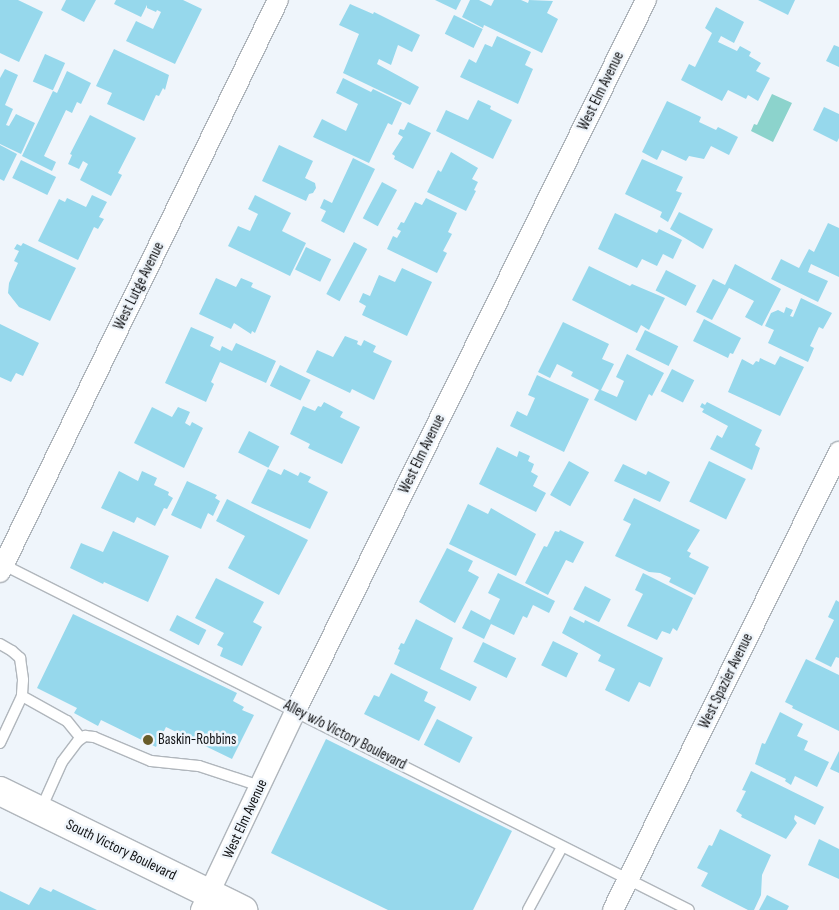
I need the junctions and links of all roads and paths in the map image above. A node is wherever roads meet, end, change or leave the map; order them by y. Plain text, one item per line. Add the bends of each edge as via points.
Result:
1 (278, 0) edge
2 (646, 0) edge
3 (839, 452) edge
4 (1, 567) edge
5 (0, 644) edge
6 (22, 696) junction
7 (296, 710) junction
8 (80, 738) junction
9 (0, 743) edge
10 (260, 786) junction
11 (0, 790) edge
12 (40, 810) junction
13 (562, 847) junction
14 (628, 880) junction
15 (206, 902) edge
16 (243, 910) edge
17 (528, 910) edge
18 (613, 910) edge
19 (689, 910) edge

1 - 4 street, West Lutge Avenue
2 - 7 street, West Elm Avenue
3 - 14 street, West Spazier Avenue
4 - 7 lane, Alley w/o Victory Boulevard
5 - 6 lane via 20,658
6 - 8 lane via 67,721
6 - 9 lane
7 - 10 street, West Elm Avenue
7 - 13 lane, Alley w/o Victory Boulevard
8 - 10 lane via 94,737 151,761 199,766
8 - 12 lane via 62,762
10 - 15 street, West Elm Avenue
11 - 12 main road, South Victory Boulevard
12 - 15 main road, South Victory Boulevard
13 - 14 lane, Alley w/o Victory Boulevard
13 - 17 lane
14 - 18 street, West Spazier Avenue
14 - 19 lane, Alley w/o Victory Boulevard
15 - 16 main road, South Victory Boulevard

